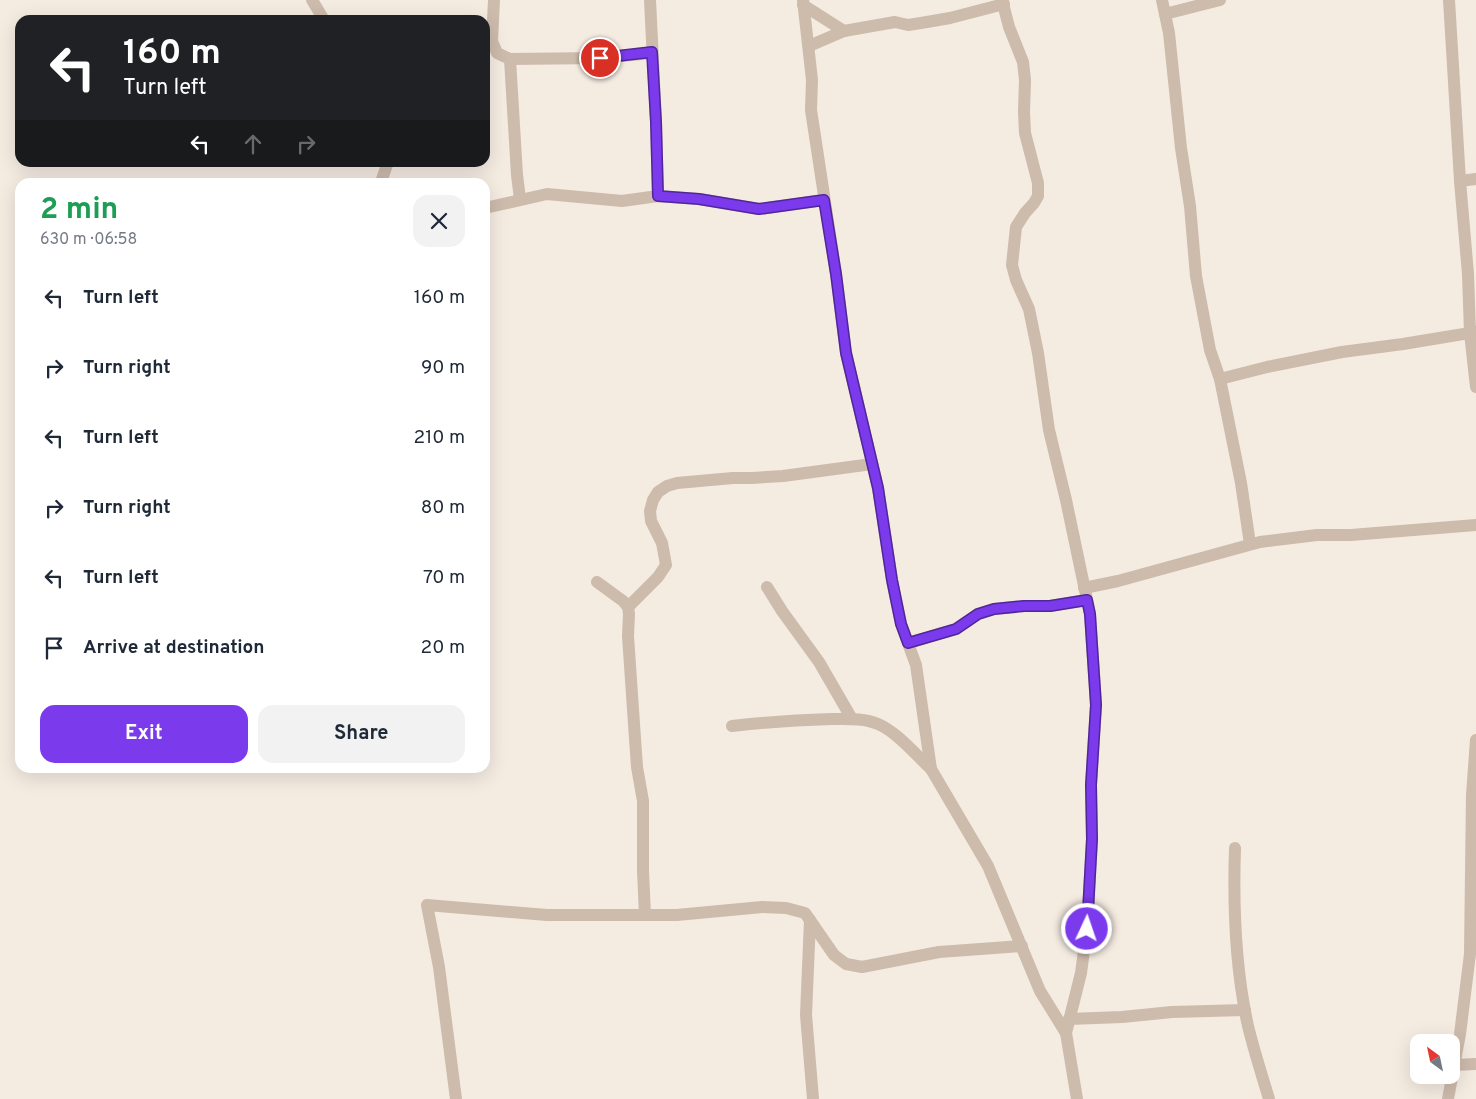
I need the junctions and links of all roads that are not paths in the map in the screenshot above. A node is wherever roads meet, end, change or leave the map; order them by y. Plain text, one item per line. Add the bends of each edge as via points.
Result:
1 (312, 0) edge
2 (494, 0) edge
3 (650, 0) edge
4 (1162, 0) edge
5 (1220, 0) edge
6 (1448, 0) edge
7 (803, 2) edge
8 (1003, 2) edge
9 (1165, 14) junction
10 (321, 15) edge
11 (844, 30) junction
12 (809, 46) junction
13 (652, 52) junction
14 (510, 59) junction
15 (1476, 179) edge
16 (1460, 181) junction
17 (658, 196) junction
18 (520, 200) junction
19 (824, 200) junction
20 (490, 207) edge
21 (1473, 333) edge
22 (1220, 379) junction
23 (1476, 387) edge
24 (872, 464) junction
25 (1476, 525) edge
26 (1250, 544) junction
27 (597, 582) dead end
28 (767, 587) dead end
29 (1085, 594) junction
30 (628, 607) junction
31 (908, 643) junction
32 (852, 719) junction
33 (732, 726) dead end
34 (1476, 740) edge
35 (931, 769) junction
36 (1236, 848) dead end
37 (645, 915) junction
38 (810, 920) junction
39 (1022, 946) junction
40 (1245, 1010) junction
41 (1069, 1019) junction
42 (1066, 1033) junction
43 (1460, 1034) edge
44 (1476, 1064) edge
45 (1460, 1065) edge
46 (1451, 1084) edge
47 (456, 1099) edge
48 (813, 1099) edge
49 (1077, 1099) edge
50 (1269, 1099) edge
51 (1448, 1099) edge

1 - 10 street
2 - 14 street via 492,41 497,53
3 - 13 street
4 - 9 street
5 - 9 street
6 - 16 street
7 - 11 street
7 - 12 street
8 - 11 street via 950,18
8 - 29 street via 1023,62 1026,132 1038,184 1038,196 1016,227 1012,265 1028,309 1038,353 1049,430
9 - 22 street via 1196,276 1210,350
11 - 12 street
12 - 19 street via 811,110
13 - 14 street via 600,58
13 - 17 street
14 - 18 street
15 - 16 street
16 - 21 street
17 - 18 street via 622,201 547,194
17 - 19 street via 759,209
18 - 20 street
19 - 24 street via 846,353
21 - 22 street via 1342,352
21 - 23 street
22 - 26 street
24 - 30 street via 667,486 658,492 650,511 666,565
24 - 31 street via 892,580
25 - 26 street via 1317,535
26 - 29 street
27 - 30 street
28 - 32 street via 819,662
29 - 31 street via 1050,606 994,609 978,614 956,629
29 - 41 street via 1090,614 1096,705 1091,785 1092,839 1087,929 1081,973
30 - 37 street via 634,724 643,801
31 - 35 street via 916,665
32 - 33 street
32 - 35 street via 865,720 890,730
34 - 43 street via 1470,954
35 - 39 street via 988,866
36 - 40 street via 1234,906
37 - 38 street via 762,907 786,908 804,913
37 - 47 street via 547,914 427,905 439,967
38 - 39 street via 834,955 846,964 862,967 939,952
38 - 48 street via 806,1015
39 - 42 street via 1040,991
40 - 41 street
40 - 50 street
41 - 42 street
42 - 49 street
44 - 45 street
46 - 51 street

